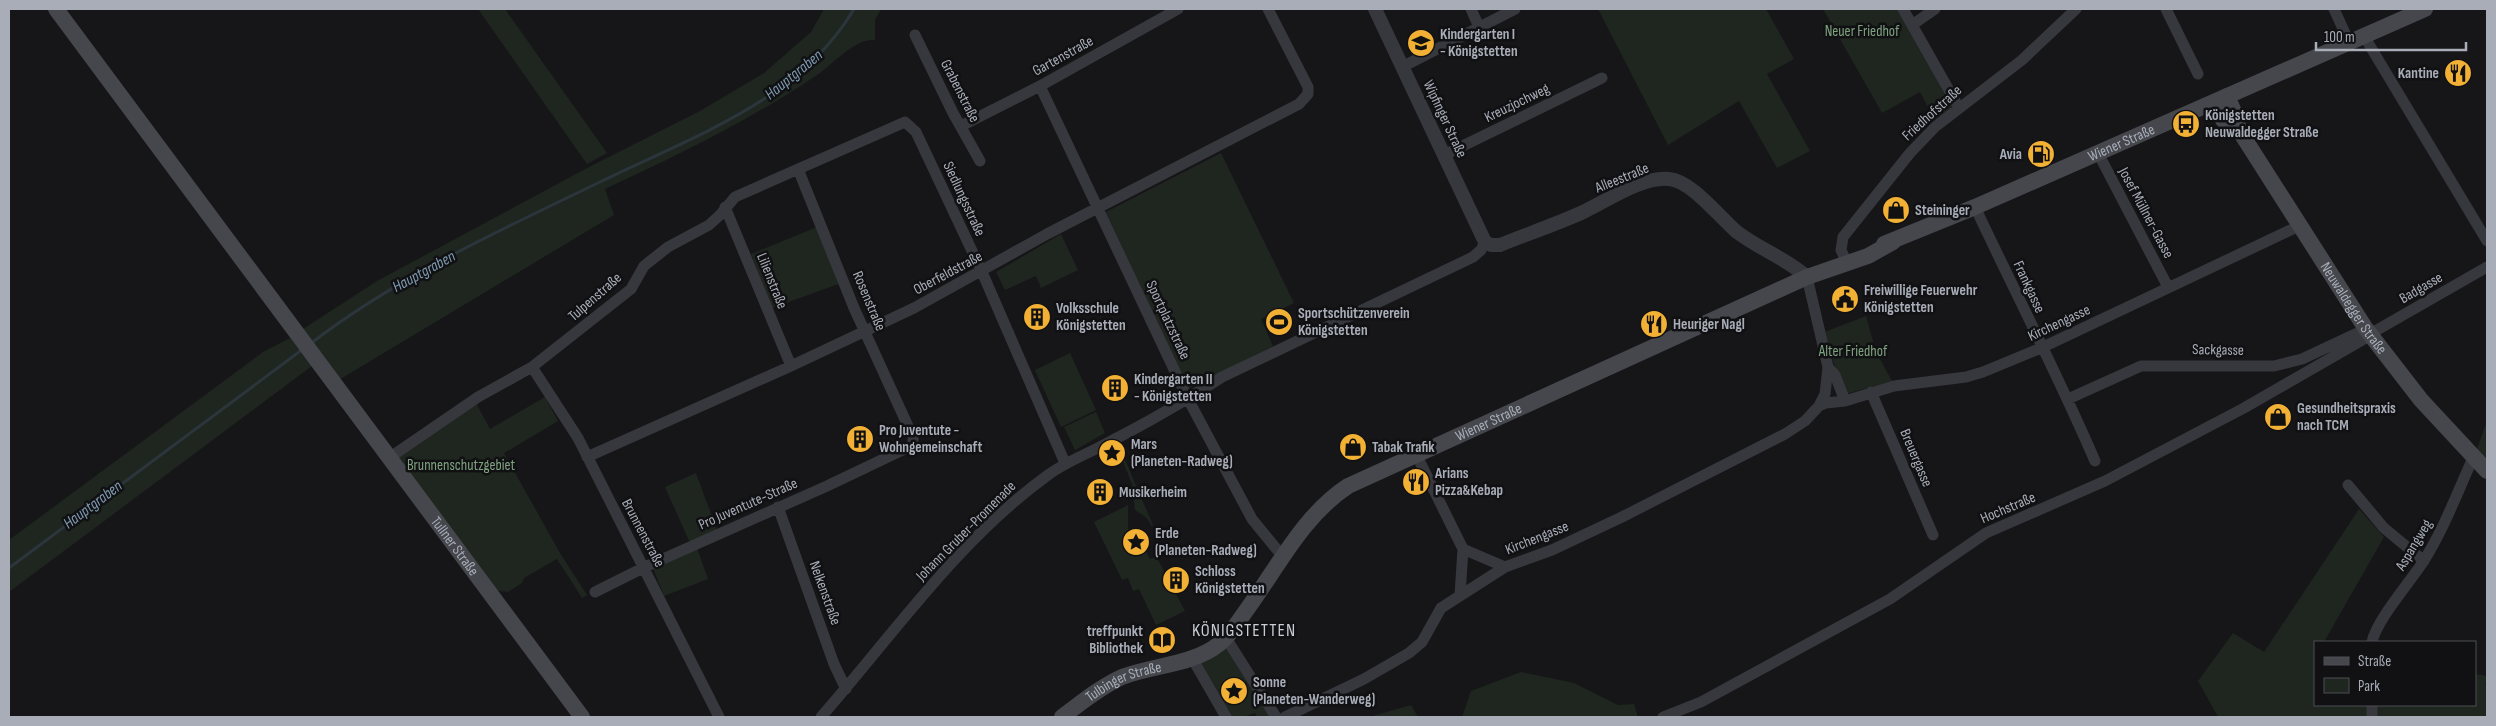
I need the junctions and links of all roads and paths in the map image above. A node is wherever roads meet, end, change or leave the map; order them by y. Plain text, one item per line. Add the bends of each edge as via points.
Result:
1 (56, 9) edge
2 (1178, 9) edge
3 (1268, 9) edge
4 (1375, 9) edge
5 (1472, 9) edge
6 (1515, 9) edge
7 (1903, 9) edge
8 (1935, 9) edge
9 (2076, 9) edge
10 (2166, 9) edge
11 (2334, 9) edge
12 (2425, 9) edge
13 (1912, 25) junction
14 (1479, 27) junction
15 (915, 35) dead end
16 (2356, 39) junction
17 (1402, 67) junction
18 (2198, 74) dead end
19 (1602, 78) dead end
20 (1040, 86) junction
21 (2220, 99) junction
22 (1959, 108) junction
23 (899, 123) joint
24 (961, 126) junction
25 (2098, 153) junction
26 (1444, 155) junction
27 (980, 161) dead end
28 (798, 169) junction
29 (725, 207) junction
30 (1099, 207) junction
31 (1975, 207) junction
32 (2299, 226) junction
33 (2487, 241) edge
34 (1485, 242) junction
35 (1845, 259) junction
36 (2487, 267) edge
37 (982, 272) junction
38 (1807, 277) junction
39 (2168, 287) junction
40 (866, 332) junction
41 (2369, 333) junction
42 (2041, 348) junction
43 (791, 366) junction
44 (532, 367) junction
45 (1828, 367) junction
46 (1871, 392) junction
47 (1188, 399) junction
48 (2068, 399) junction
49 (1845, 401) junction
50 (1819, 406) junction
51 (913, 445) joint
52 (1416, 454) junction
53 (587, 457) junction
54 (389, 458) junction
55 (2473, 458) junction
56 (2095, 461) dead end
57 (1065, 463) junction
58 (2487, 471) edge
59 (2348, 485) dead end
60 (778, 507) junction
61 (1933, 535) dead end
62 (1463, 549) junction
63 (1283, 557) junction
64 (2424, 561) junction
65 (644, 567) junction
66 (1505, 567) junction
67 (595, 592) dead end
68 (1460, 595) junction
69 (1226, 638) junction
70 (2372, 641) edge
71 (1192, 658) junction
72 (846, 689) junction
73 (582, 717) edge
74 (720, 717) edge
75 (821, 717) edge
76 (1062, 717) edge
77 (1226, 717) edge
78 (1276, 717) edge
79 (1284, 717) edge
80 (1663, 717) edge

1 - 54 main road, Tullner Straße
2 - 20 street, Gartenstraße
3 - 30 street, Oberfeldstraße via 1305,79 1309,90 1306,98
4 - 17 street, Wipfinger Straße
5 - 14 street
6 - 14 street
7 - 13 street
8 - 13 street
9 - 22 street, Friedhofstraße via 2022,60
10 - 18 street
11 - 16 street
12 - 16 main road, Wiener Straße
13 - 22 street
14 - 17 street
15 - 24 street, Grabenstraße
16 - 21 main road, Wiener Straße
16 - 33 street
17 - 26 street, Wipfinger Straße
19 - 26 street, Kreuzjochweg
20 - 24 street, Gartenstraße
20 - 30 street, Sportplatzstraße
21 - 25 main road, Wiener Straße
21 - 32 main road, Neuwaldegger Straße via 2223,120 2238,130
22 - 35 street, Friedhofstraße via 1910,153 1843,237 1841,246
23 - 28 street, Tulpenstraße
23 - 37 street, Siedlungsstraße via 909,124 916,132
24 - 27 street, Grabenstraße
25 - 31 main road, Wiener Straße
25 - 39 street, Josef Müllner-Gasse
26 - 34 street, Wipfinger Straße
28 - 29 street, Tulpenstraße via 735,197
28 - 40 street, Rosenstraße
29 - 43 street, Lilienstraße
29 - 44 street, Tulpenstraße via 709,225 668,247 644,266 631,289
30 - 37 street, Oberfeldstraße
30 - 47 street, Sportplatzstraße
31 - 35 main road, Wiener Straße via 1875,253
31 - 42 street, Frankgasse
32 - 39 street, Kirchengasse
32 - 41 main road, Neuwaldegger Straße
34 - 38 street, Alleestraße via 1500,245 1578,215 1642,184 1670,179 1686,186 1752,243 1793,265
34 - 47 street, Johann Gruber-Promenade via 1473,257 1222,377
35 - 38 main road, Wiener Straße
36 - 41 street, Badgasse
37 - 40 street, Oberfeldstraße
37 - 57 street, Siedlungsstraße
38 - 45 street, Kirchengasse
38 - 52 main road, Wiener Straße
39 - 42 street, Kirchengasse
40 - 43 street, Oberfeldstraße
40 - 51 street, Rosenstraße via 913,437
41 - 48 street, Sackgasse via 2302,359 2274,366 2141,366
41 - 55 main road, Neuwaldegger Straße via 2421,400
41 - 80 street, Hochstraße via 2244,408 2105,481 1986,533 1890,599 1701,702
42 - 46 street, Kirchengasse via 1966,377 1917,381
42 - 48 street, Frankgasse
43 - 53 street, Oberfeldstraße
44 - 53 street, Brunnenstraße
44 - 54 street, Tulpenstraße via 478,397
45 - 49 street via 1835,375
45 - 50 street, Kirchengasse via 1825,394
46 - 49 street, Kirchengasse
46 - 61 street, Breuergasse
47 - 57 street, Johann Gruber-Promenade
47 - 63 street, Sportplatzstraße via 1252,519
48 - 56 street, Frankgasse
49 - 50 street, Kirchengasse
50 - 66 street, Kirchengasse via 1805,421 1777,438 1622,517 1552,550
51 - 60 street, Pro Juventute-Straße
52 - 62 street
52 - 63 main road, Wiener Straße via 1335,495 1312,515
53 - 65 street, Brunnenstraße
54 - 73 main road, Tullner Straße
55 - 58 main road, Neuwaldegger Straße
55 - 64 street, Aspangweg
57 - 72 street, Johann Gruber-Promenade via 1011,505 958,558
59 - 64 street via 2384,528
60 - 65 street, Pro Juventute-Straße
60 - 72 street, Nelkenstraße
62 - 66 street
62 - 68 street
63 - 69 main road, Wiener Straße
64 - 70 street, Aspangweg via 2382,621
65 - 67 street, Pro Juventute-Straße
65 - 74 street, Brunnenstraße
66 - 68 street, Kirchengasse
68 - 79 street, Kirchengasse via 1441,608 1422,642 1409,653 1364,679
69 - 71 main road, Tulbinger Straße
69 - 78 street
71 - 76 main road, Tulbinger Straße via 1122,678
71 - 77 street
72 - 75 street, Johann Gruber-Promenade

